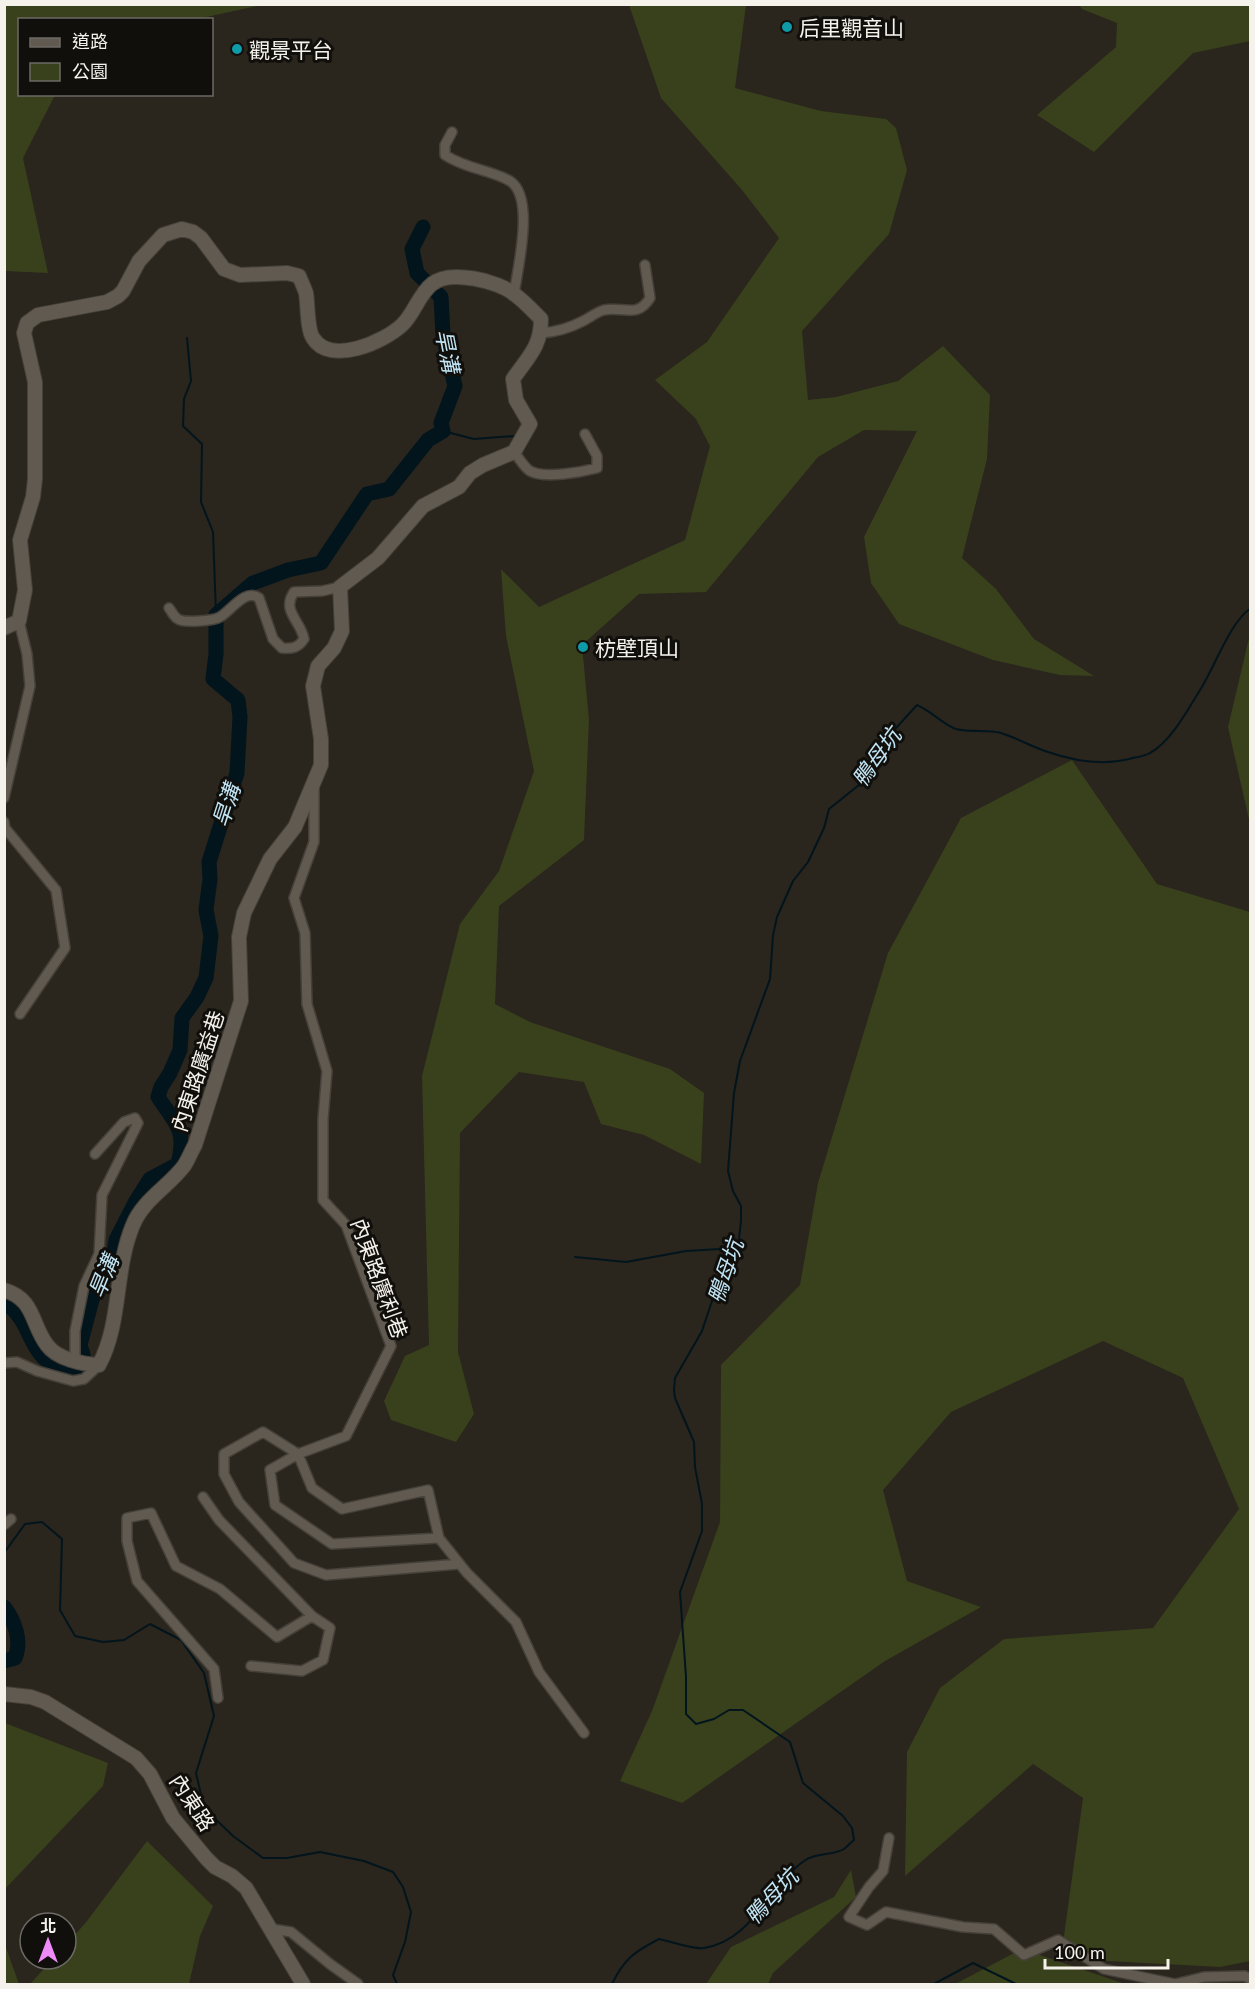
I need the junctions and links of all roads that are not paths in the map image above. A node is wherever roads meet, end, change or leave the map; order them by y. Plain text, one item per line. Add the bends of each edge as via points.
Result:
1 (452, 132) dead end
2 (645, 265) dead end
3 (514, 294) junction
4 (541, 333) junction
5 (585, 434) dead end
6 (514, 452) junction
7 (340, 587) junction
8 (169, 608) dead end
9 (20, 621) junction
10 (4, 628) edge
11 (314, 783) junction
12 (4, 798) edge
13 (4, 822) edge
14 (20, 1014) dead end
15 (95, 1154) dead end
16 (324, 1200) joint
17 (4, 1290) edge
18 (75, 1362) junction
19 (4, 1363) edge
20 (99, 1365) junction
21 (298, 1454) junction
22 (203, 1497) dead end
23 (439, 1538) junction
24 (459, 1564) junction
25 (312, 1616) junction
26 (251, 1666) dead end
27 (4, 1694) edge
28 (218, 1698) dead end
29 (584, 1733) dead end
30 (888, 1838) dead end
31 (272, 1929) junction
32 (1251, 1979) edge
33 (303, 1984) edge
34 (358, 1984) edge

1 - 3 street via 445,144 445,155 457,163 508,180 518,188 524,213
2 - 4 street via 650,298 642,309 601,311 582,322
3 - 4 street via 541,319
3 - 9 street via 496,283 448,278 432,283 403,325 365,346 333,351 322,348 312,337 299,276 240,275 224,269 201,238 182,229 163,235 139,261 118,296 107,302 32,318 24,333 35,382 35,479 20,540 25,590
4 - 6 street via 534,351 513,379 516,400 530,424
5 - 6 street via 597,456 597,468 572,474 537,473 529,470
6 - 7 street via 483,465 459,487 423,506 378,558
7 - 8 street via 298,591 291,596 290,611 304,639 294,648 282,648 273,639 256,596 241,600 215,620 182,621
7 - 11 street, 內東路廣益巷 via 342,631 334,648 318,666 313,687 321,739 321,765
9 - 10 street
9 - 12 street via 30,686
11 - 16 street, 內東路廣益巷 via 314,842 294,898 305,933 307,1004 327,1071
11 - 20 street, 內東路廣益巷 via 295,827 270,859 244,913 239,937 242,1001 195,1145 184,1166 133,1224 109,1345
13 - 14 street via 56,890 65,948
15 - 18 street, 內東路廣益巷 via 124,1122 135,1118 138,1123 102,1195 99,1254 84,1286 75,1331
16 - 21 street, 內東路廣利巷 via 346,1225 391,1346 346,1436
17 - 18 street via 27,1305 47,1346
18 - 20 street
19 - 20 street via 17,1362 74,1382 84,1379
21 - 23 street via 312,1488 342,1509 428,1490
21 - 23 street, 內東路廣利巷 via 270,1470 275,1505 332,1544
21 - 24 street via 263,1432 224,1454 223,1462 224,1474 239,1502 294,1563 327,1575
22 - 25 street via 219,1520
23 - 24 street
24 - 29 street via 516,1622 539,1672
25 - 26 street via 330,1628 324,1660 302,1671
25 - 28 street via 277,1637 220,1589 176,1566 151,1513 127,1518 127,1541 137,1581 214,1669
27 - 31 street, 內東路 via 45,1701 136,1758 150,1774 173,1818 215,1867 246,1888
30 - 32 street via 883,1871 849,1917 867,1924 886,1912 994,1929 1024,1955 1058,1940 1104,1969 1175,1984 1204,1977
31 - 33 street, 內東路
31 - 34 street via 291,1932

